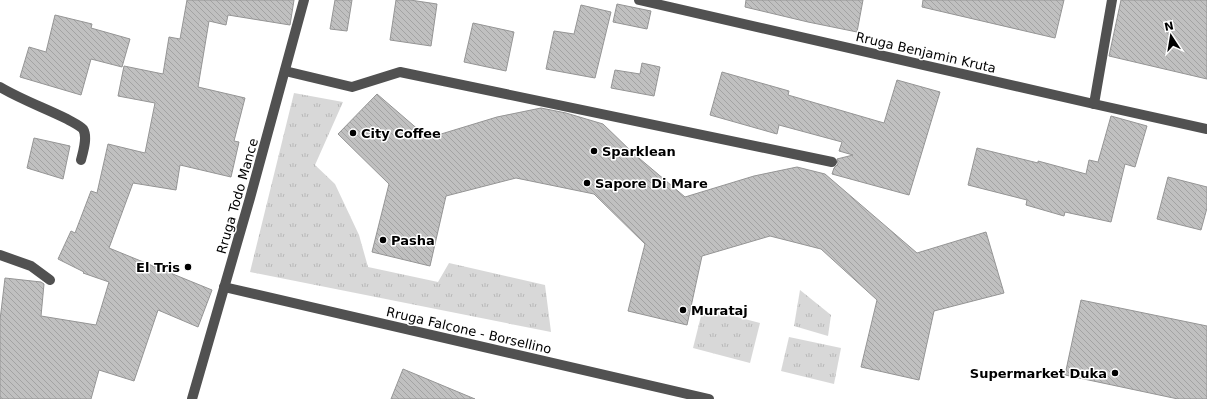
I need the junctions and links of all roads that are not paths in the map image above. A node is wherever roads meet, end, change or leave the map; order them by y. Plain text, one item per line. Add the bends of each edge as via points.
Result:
1 (304, 0) edge
2 (640, 0) edge
3 (1112, 0) edge
4 (285, 71) junction
5 (0, 87) edge
6 (1094, 104) junction
7 (1207, 129) edge
8 (81, 160) dead end
9 (832, 162) dead end
10 (0, 255) edge
11 (50, 280) dead end
12 (224, 287) junction
13 (192, 399) edge
14 (709, 399) edge

1 - 4 street, Rruga Todo Mance
2 - 6 street, Rruga Benjamin Kruta
3 - 6 street
4 - 9 street via 352,87 400,72
4 - 12 street, Rruga Todo Mance
5 - 8 street via 78,125 85,136
6 - 7 street, Rruga Benjamin Kruta
10 - 11 street via 31,266
12 - 13 street, Rruga Todo Mance
12 - 14 street, Rruga Falcone - Borsellino

